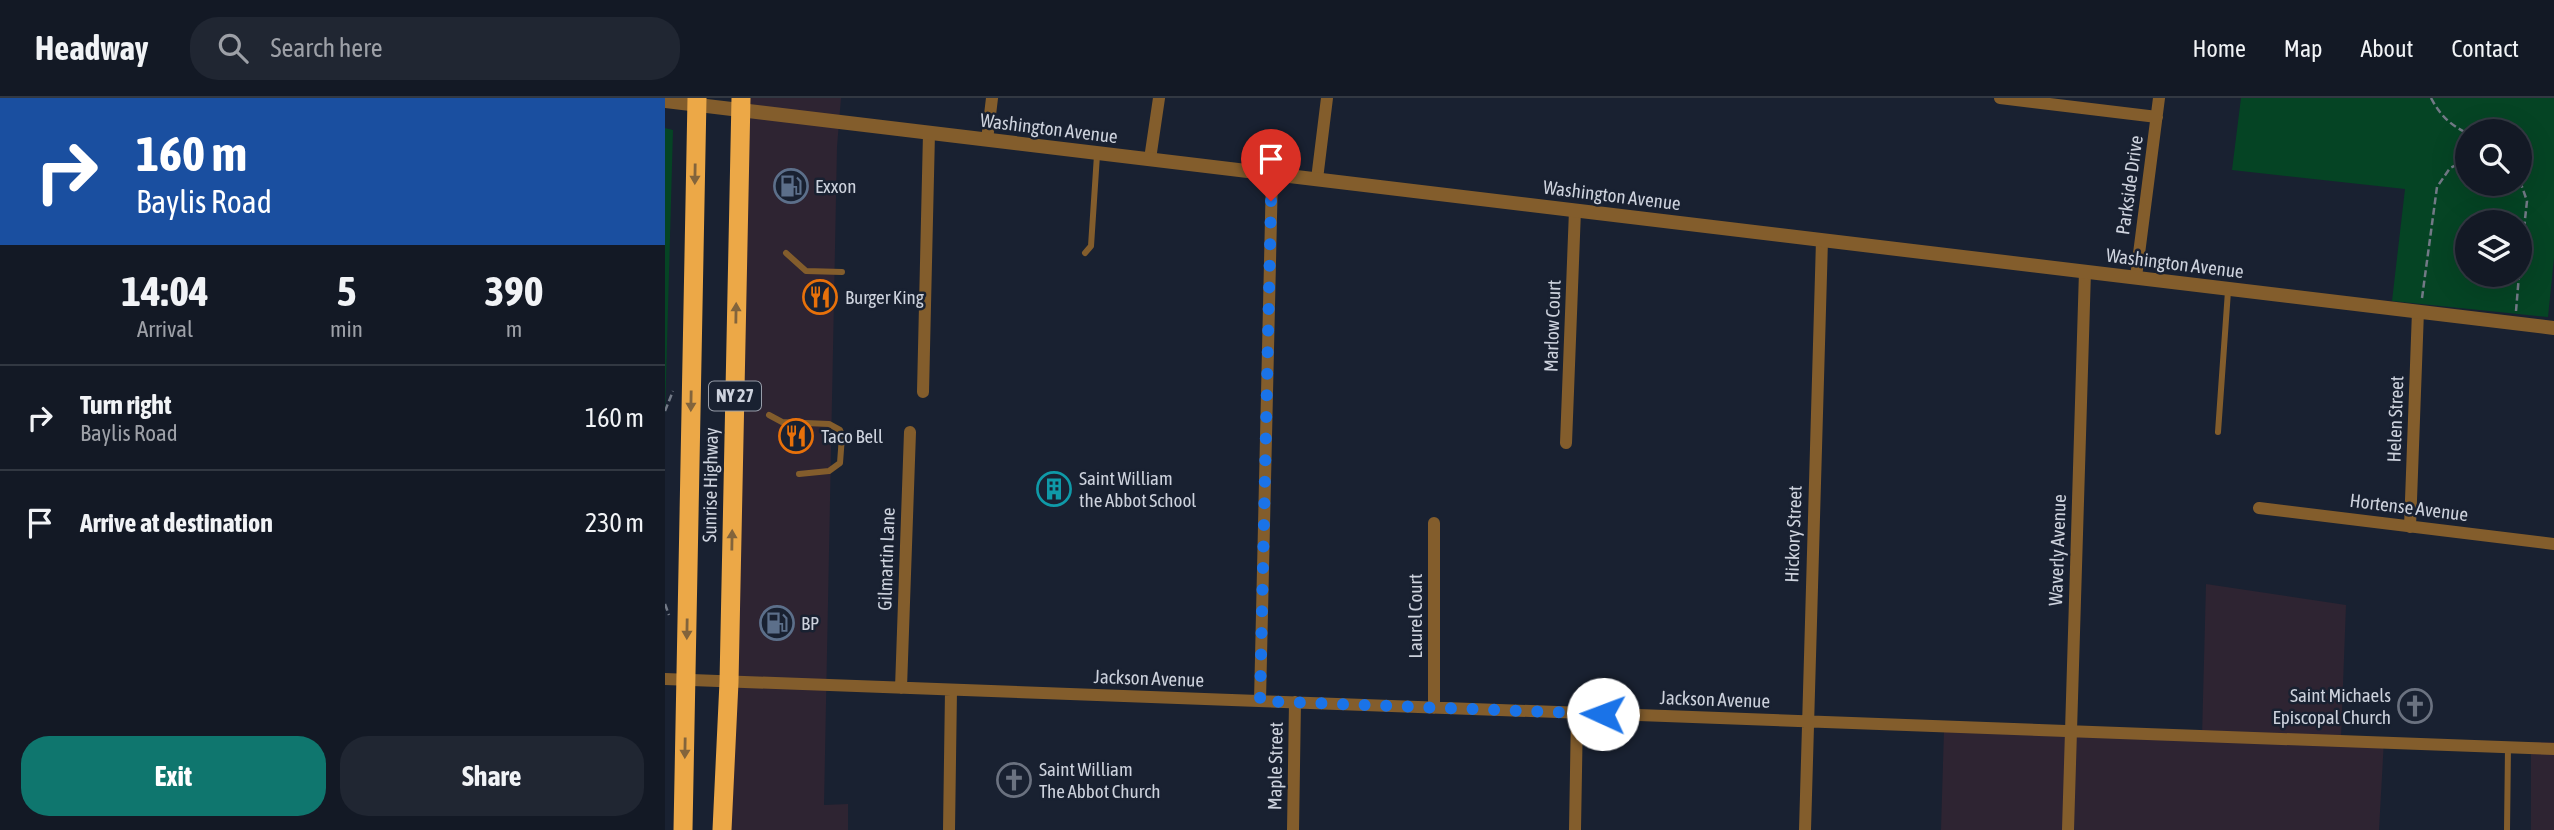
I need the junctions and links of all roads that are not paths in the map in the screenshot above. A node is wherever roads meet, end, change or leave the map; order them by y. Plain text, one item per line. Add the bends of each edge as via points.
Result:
1 (992, 98) edge
2 (1159, 98) edge
3 (1327, 98) edge
4 (2000, 98) edge
5 (2159, 98) edge
6 (665, 101) edge
7 (697, 102) edge
8 (741, 104) edge
9 (2157, 117) junction
10 (929, 133) junction
11 (987, 140) junction
12 (1097, 153) junction
13 (1150, 159) junction
14 (1272, 174) junction
15 (1317, 179) junction
16 (1575, 210) junction
17 (1822, 240) junction
18 (786, 253) dead end
19 (1085, 253) dead end
20 (2085, 271) junction
21 (842, 272) dead end
22 (2136, 278) junction
23 (2228, 289) junction
24 (2420, 307) junction
25 (2554, 328) edge
26 (923, 392) dead end
27 (769, 415) dead end
28 (910, 432) dead end
29 (2218, 432) dead end
30 (1566, 443) dead end
31 (799, 474) dead end
32 (2259, 508) dead end
33 (1434, 523) dead end
34 (2410, 527) junction
35 (2554, 544) edge
36 (665, 679) edge
37 (686, 680) junction
38 (729, 682) junction
39 (901, 688) junction
40 (951, 690) junction
41 (1260, 701) junction
42 (1295, 702) junction
43 (1434, 708) junction
44 (1577, 713) junction
45 (1807, 721) junction
46 (2071, 731) junction
47 (2508, 747) junction
48 (2554, 749) edge
49 (683, 830) edge
50 (722, 830) edge
51 (949, 830) edge
52 (1293, 830) edge
53 (1576, 830) edge
54 (1805, 830) edge
55 (2069, 830) edge
56 (2507, 830) edge

1 - 11 street
2 - 13 street
3 - 15 street
4 - 9 street
5 - 9 street, Parkside Drive
6 - 7 street, Washington Avenue
7 - 8 street, Washington Avenue
7 -> 37 highway, Sunrise Highway / NY 27
8 - 10 street, Washington Avenue
38 -> 8 highway, Sunrise Highway / NY 27
9 - 22 street, Parkside Drive
10 - 11 street, Washington Avenue
10 - 26 street
11 - 12 street, Washington Avenue
12 - 13 street, Washington Avenue
12 - 19 lane via 1091,246
13 - 14 street, Washington Avenue
14 - 15 street, Washington Avenue
14 - 41 street
15 - 16 street, Washington Avenue
16 - 17 street, Washington Avenue
16 - 30 street, Marlow Court
17 - 20 street, Washington Avenue
17 - 45 street, Hickory Street
18 - 21 lane via 806,271
20 - 22 street, Washington Avenue
20 - 46 street, Waverly Avenue
22 - 23 street, Washington Avenue
23 - 24 street, Washington Avenue
23 - 29 lane
24 - 25 street, Washington Avenue
24 - 34 street, Helen Street
27 - 31 lane via 782,422 829,424 840,430 840,463 829,471
28 - 39 street, Gilmartin Lane
32 - 34 street, Hortense Avenue
33 - 43 street, Laurel Court
34 - 35 street, Hortense Avenue
36 - 37 street, Jackson Avenue
37 - 38 street, Jackson Avenue
37 -> 49 highway, Sunrise Highway / NY 27
38 - 39 street, Jackson Avenue
38 - 50 highway, Sunrise Highway / NY 27
39 - 40 street, Jackson Avenue
40 - 41 street, Jackson Avenue
40 - 51 street
41 - 42 street, Jackson Avenue
42 - 43 street, Jackson Avenue
42 - 52 street, Maple Street
43 - 44 street, Jackson Avenue
44 - 45 street, Jackson Avenue
44 - 53 street
45 - 46 street, Jackson Avenue
45 - 54 street, Hickory Street
46 - 47 street, Jackson Avenue
46 - 55 street, Waverly Avenue
47 - 48 street, Jackson Avenue
47 - 56 lane

